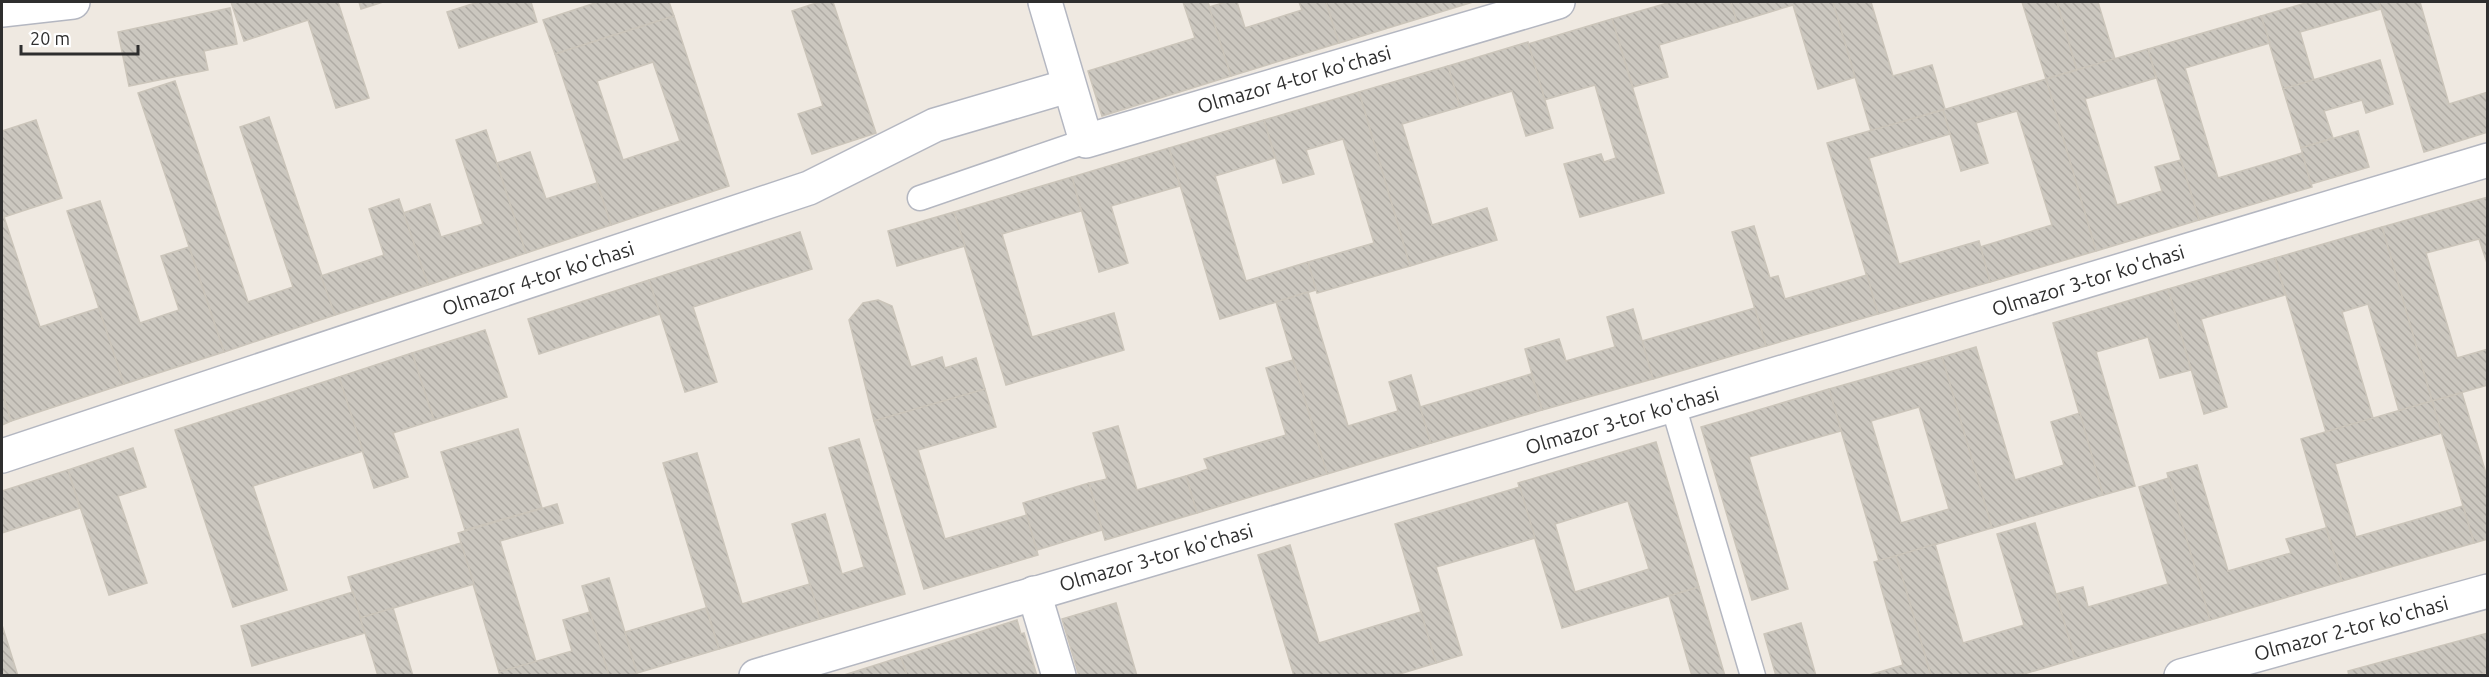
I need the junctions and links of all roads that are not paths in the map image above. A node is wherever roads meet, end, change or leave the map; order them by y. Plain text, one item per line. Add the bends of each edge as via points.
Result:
1 (73, 2) edge
2 (1045, 2) edge
3 (1558, 2) edge
4 (2, 10) edge
5 (1068, 86) junction
6 (1086, 141) junction
7 (2487, 160) edge
8 (920, 198) dead end
9 (1673, 405) junction
10 (2, 456) edge
11 (2487, 591) edge
12 (1034, 593) junction
13 (756, 675) edge
14 (1059, 675) edge
15 (1753, 675) edge
16 (2181, 675) edge

1 - 4 street
2 - 5 street
3 - 6 street, Olmazor 4-tor ko'chasi
5 - 6 street
5 - 10 street, Olmazor 4-tor ko'chasi via 935,125 809,188
6 - 8 lane
7 - 9 street, Olmazor 3-tor ko'chasi
9 - 12 street, Olmazor 3-tor ko'chasi
9 - 15 lane
11 - 16 street, Olmazor 2-tor ko'chasi
12 - 13 street, Olmazor 3-tor ko'chasi
12 - 14 street

